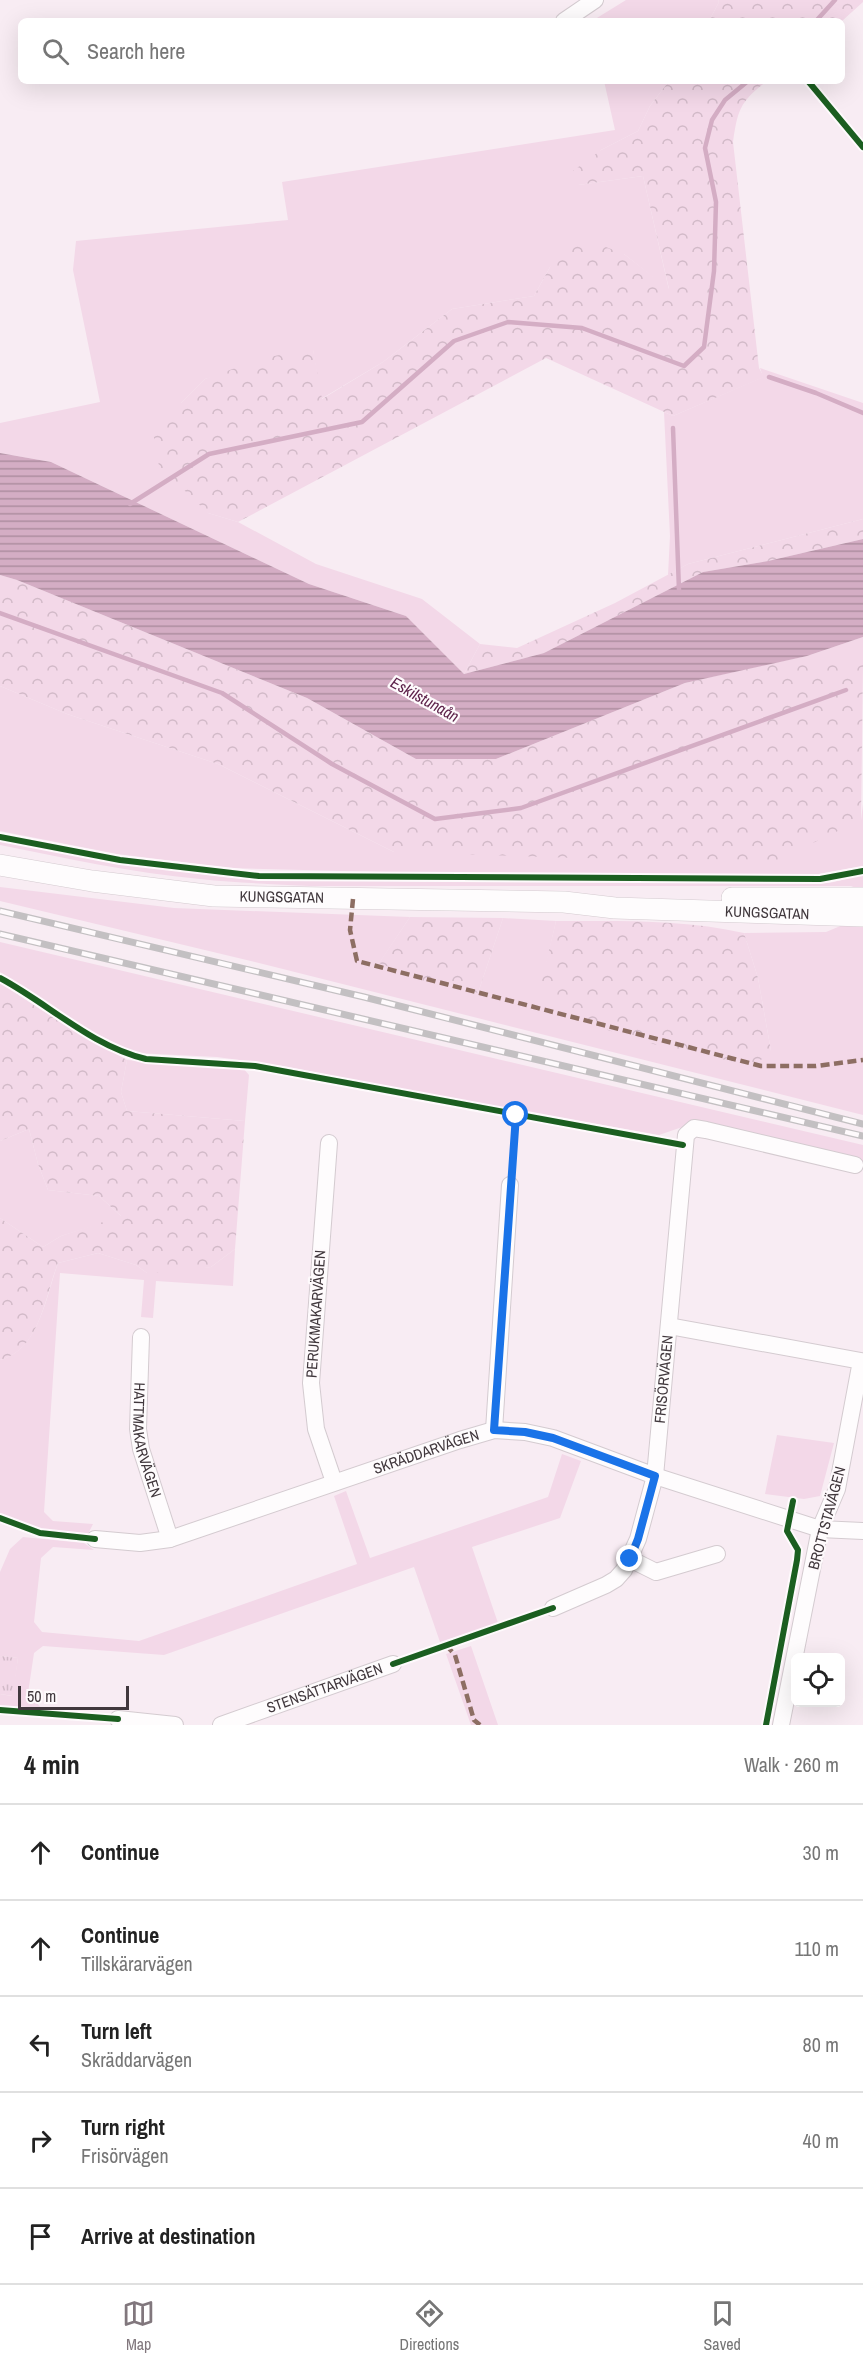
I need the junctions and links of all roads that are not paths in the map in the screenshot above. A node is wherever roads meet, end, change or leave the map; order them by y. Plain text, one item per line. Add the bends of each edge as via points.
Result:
1 (595, 0) edge
2 (568, 18) edge
3 (0, 865) edge
4 (863, 898) edge
5 (564, 902) junction
6 (863, 916) edge
7 (329, 1143) dead end
8 (855, 1165) dead end
9 (510, 1185) dead end
10 (669, 1326) junction
11 (141, 1337) dead end
12 (494, 1430) junction
13 (655, 1476) junction
14 (334, 1482) junction
15 (820, 1529) junction
16 (863, 1532) edge
17 (95, 1539) dead end
18 (170, 1539) junction
19 (717, 1554) dead end
20 (630, 1559) junction
21 (553, 1608) dead end
22 (393, 1664) dead end
23 (118, 1719) dead end
24 (175, 1725) edge
25 (221, 1725) edge
26 (781, 1725) edge

1 - 2 street
3 - 5 main road, KUNGSGATAN via 214,896
4 - 5 main road, KUNGSGATAN
5 - 6 main road, KUNGSGATAN via 615,908
7 - 14 street, PERUKMAKARVÄGEN via 311,1383 316,1430
8 - 10 street, FRISÖRVÄGEN via 694,1128 683,1145
9 - 12 street
10 - 13 street, FRISÖRVÄGEN
10 - 15 street, BROTTSTAVÄGEN via 861,1361 837,1489
11 - 18 street, HATTMAKARVÄGEN via 138,1429
12 - 13 street, SKRÄDDARVÄGEN via 553,1438
12 - 14 street, SKRÄDDARVÄGEN
13 - 15 street, SKRÄDDARVÄGEN
13 - 20 street, FRISÖRVÄGEN
14 - 18 street, SKRÄDDARVÄGEN
15 - 16 street, SKRÄDDARVÄGEN
15 - 26 street, BROTTSTAVÄGEN
17 - 18 street, SKRÄDDARVÄGEN via 140,1543
19 - 20 street via 656,1572
20 - 21 street, FRISÖRVÄGEN via 624,1570 606,1585
22 - 25 street, STENSÄTTARVÄGEN
23 - 24 street

